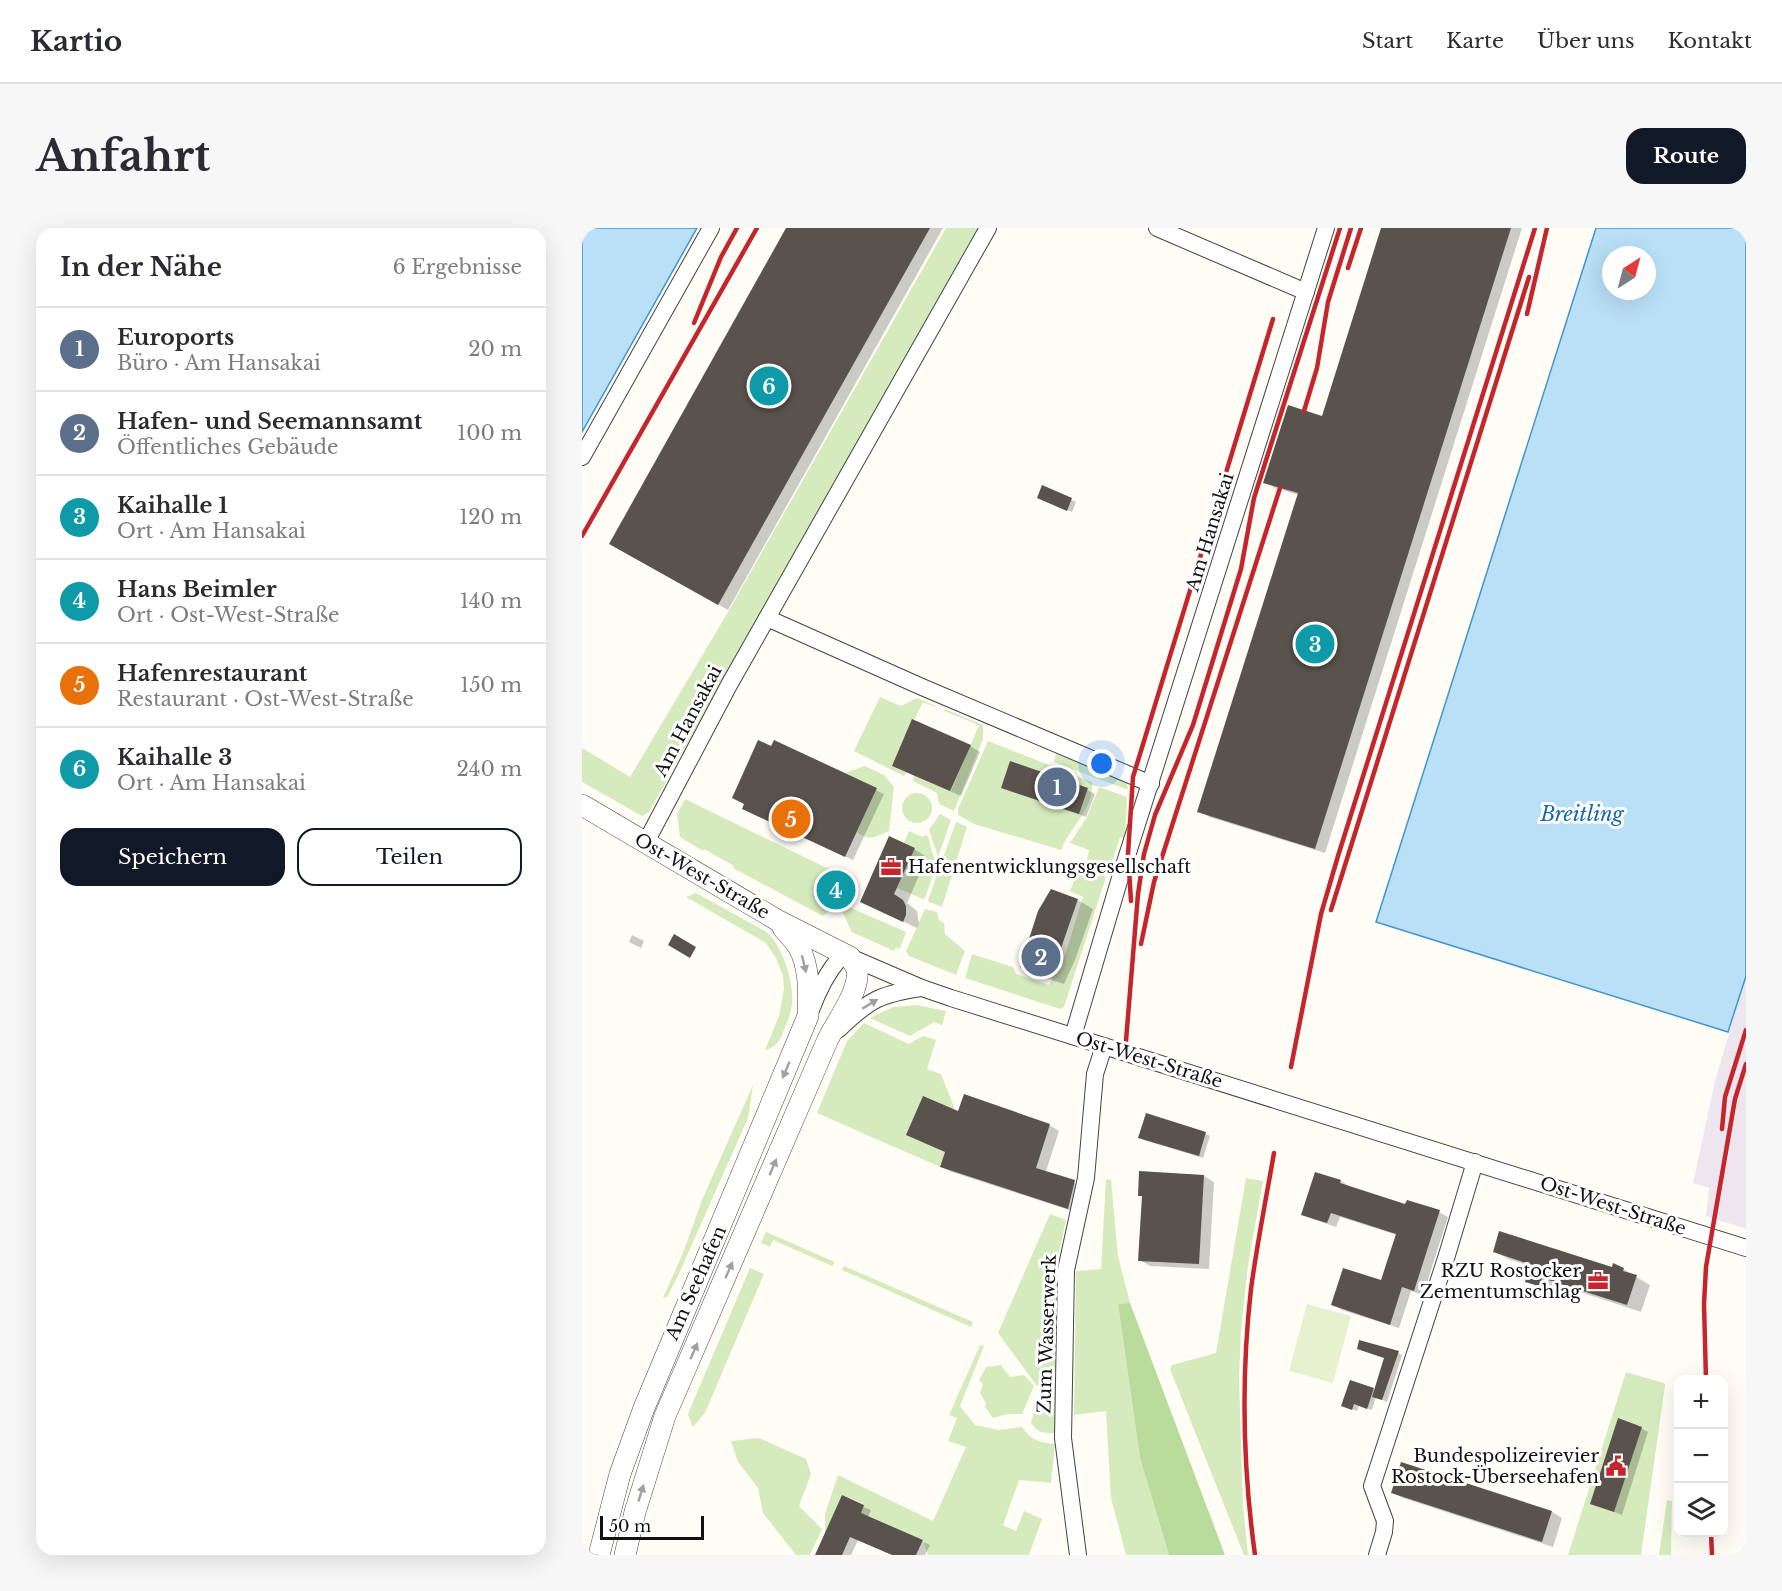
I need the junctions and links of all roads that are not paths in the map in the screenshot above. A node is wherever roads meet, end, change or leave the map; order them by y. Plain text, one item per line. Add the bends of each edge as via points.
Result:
1 (711, 228) edge
2 (988, 228) edge
3 (1157, 228) edge
4 (1326, 228) edge
5 (1306, 292) junction
6 (582, 457) edge
7 (767, 618) junction
8 (1151, 784) junction
9 (582, 805) edge
10 (645, 844) junction
11 (777, 920) junction
12 (850, 957) junction
13 (922, 988) junction
14 (808, 1016) junction
15 (1073, 1036) junction
16 (828, 1039) junction
17 (1104, 1046) junction
18 (1474, 1162) junction
19 (1746, 1248) edge
20 (601, 1549) edge
21 (626, 1552) edge
22 (1078, 1555) edge
23 (1377, 1555) edge

1 - 6 street
2 - 7 street, Am Hansakai
3 - 5 street
4 - 5 street, Am Hansakai
5 - 8 street, Am Hansakai
7 - 8 street
7 - 10 street, Am Hansakai
8 - 15 street, Am Hansakai
9 - 10 street, Ost-West-Straße
10 - 11 street, Ost-West-Straße
11 - 12 street, Ost-West-Straße
11 -> 14 street, Am Seehafen via 799,947 809,990
12 - 13 street, Ost-West-Straße
12 - 14 street, Am Seehafen via 838,959 830,969
12 - 16 street, Am Seehafen via 857,969 855,981
13 - 15 street, Ost-West-Straße
16 -> 13 street, Am Seehafen via 868,1003 890,993
14 -> 20 street, Am Seehafen via 644,1408 620,1474
15 - 17 street, Ost-West-Straße
21 -> 16 street, Am Seehafen via 665,1416
17 - 18 street, Ost-West-Straße
17 - 22 street, Zum Wasserwerk via 1095,1074 1086,1178 1066,1270 1063,1438
18 - 19 street, Ost-West-Straße
18 - 23 street via 1372,1486 1384,1521

